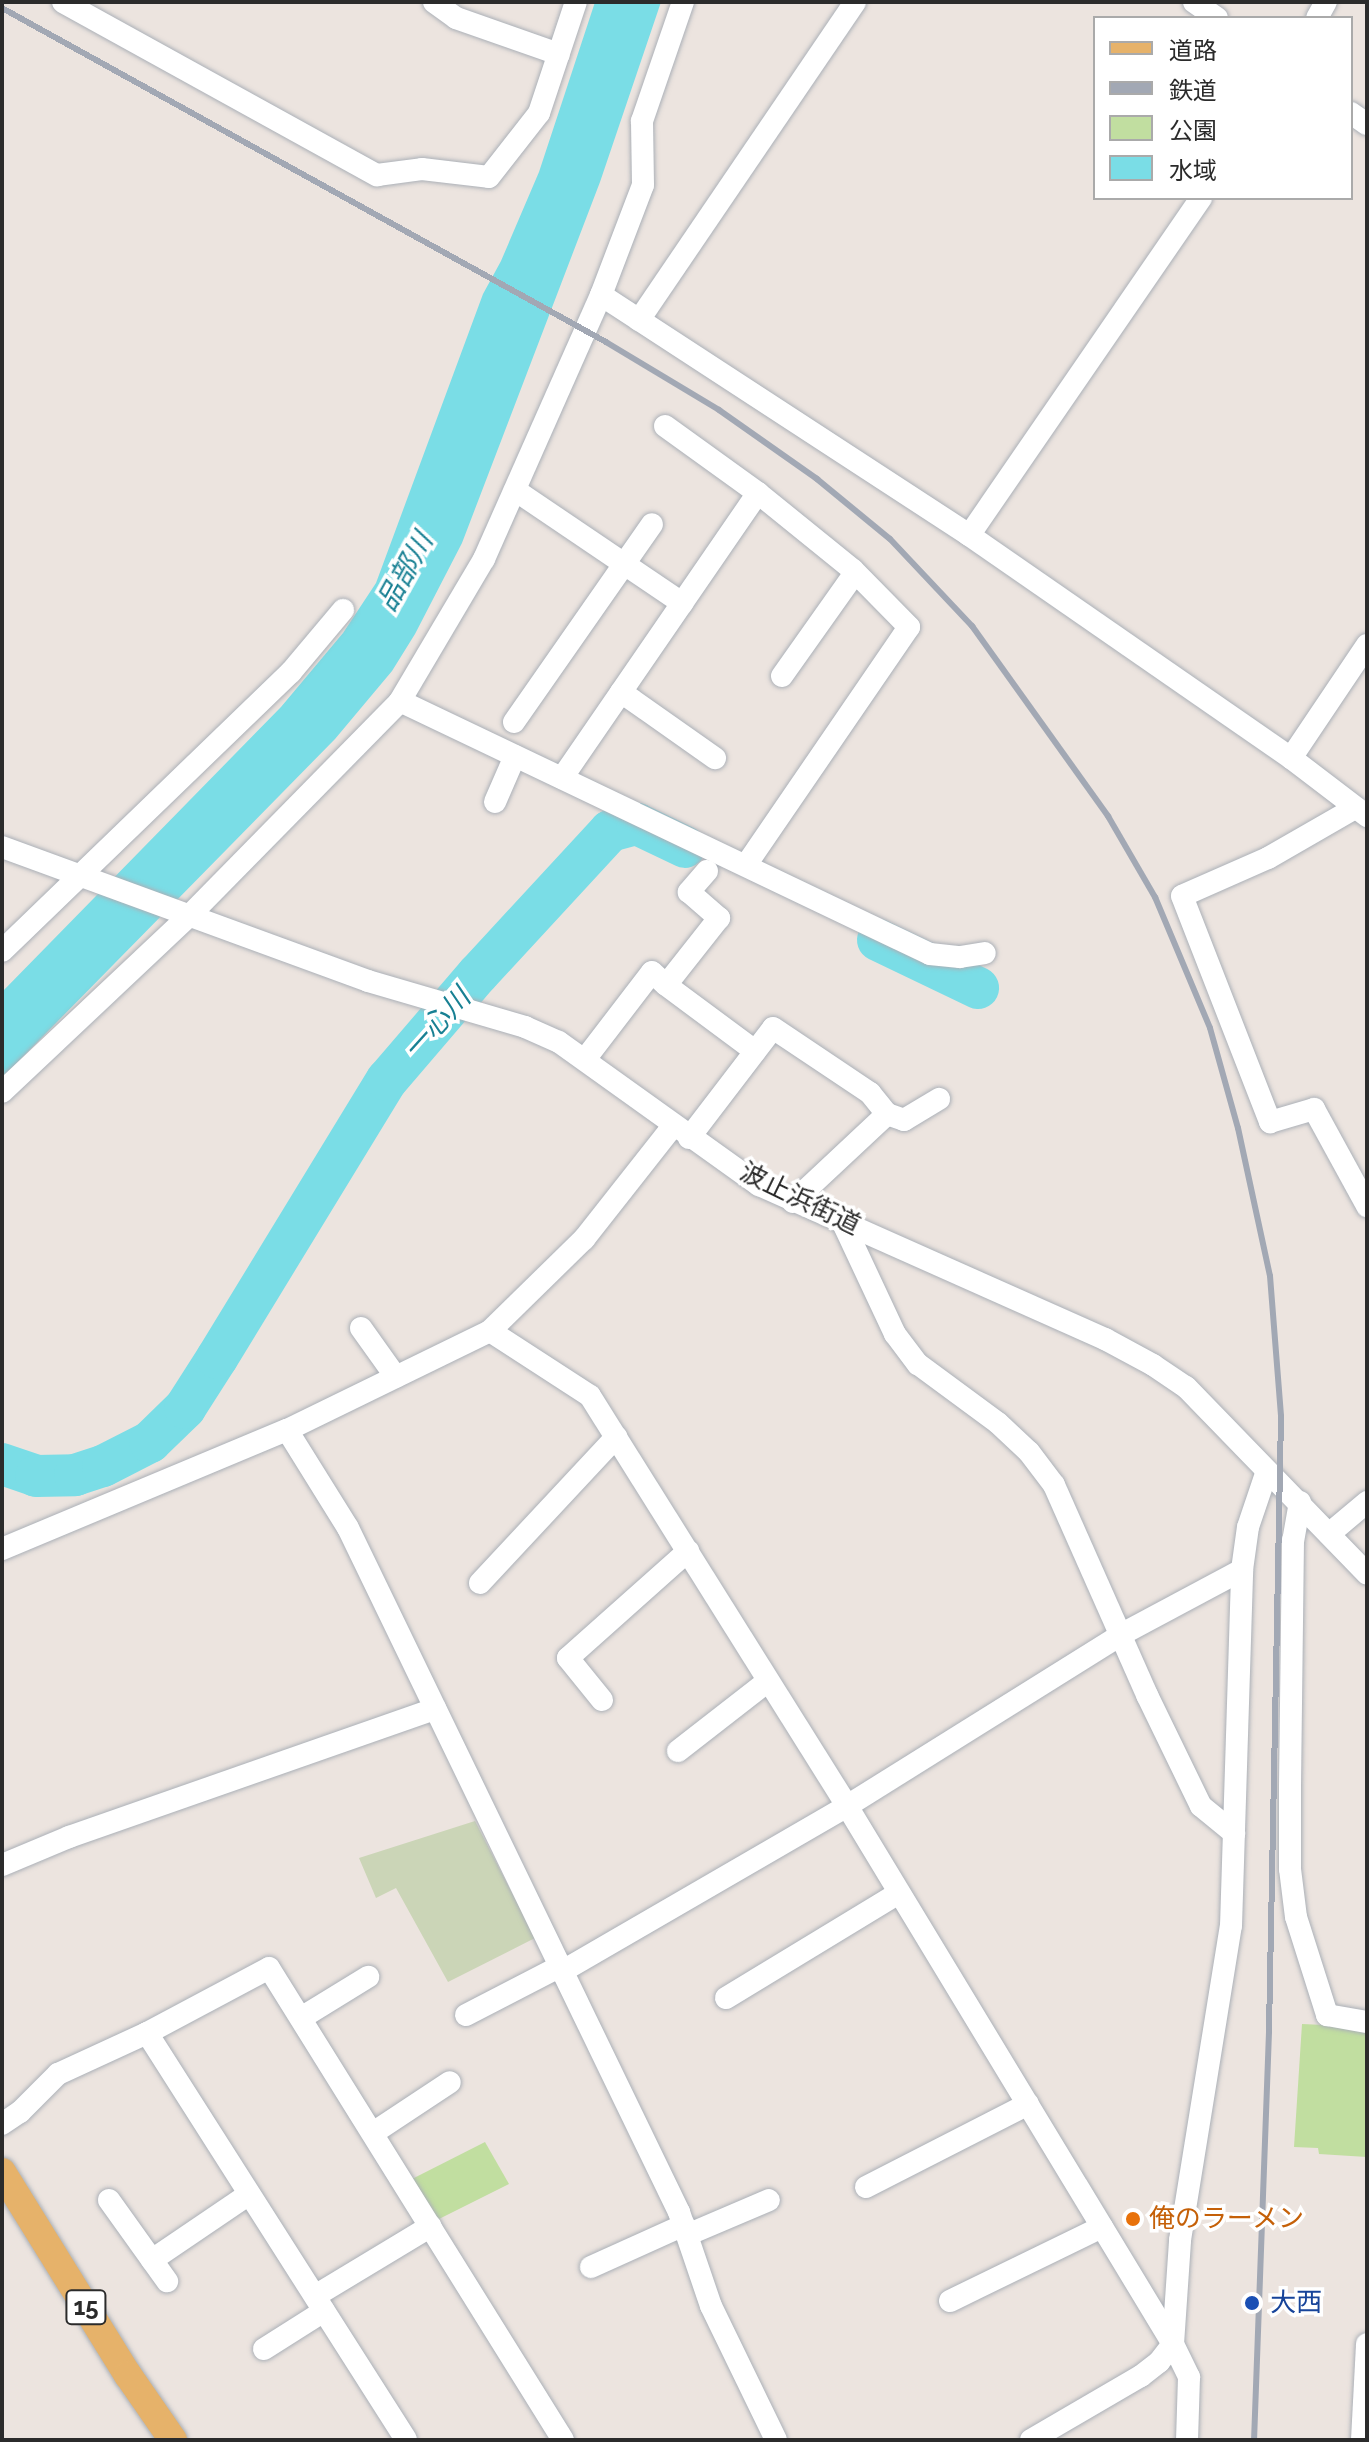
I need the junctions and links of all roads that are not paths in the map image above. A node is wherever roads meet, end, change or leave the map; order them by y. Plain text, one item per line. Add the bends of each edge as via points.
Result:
1 (63, 2) edge
2 (434, 2) edge
3 (576, 2) edge
4 (683, 2) edge
5 (855, 2) edge
6 (1194, 2) edge
7 (1214, 16) edge
8 (559, 54) junction
9 (1200, 200) edge
10 (601, 295) junction
11 (639, 320) junction
12 (665, 426) dead end
13 (515, 490) junction
14 (758, 493) junction
15 (652, 524) dead end
16 (969, 535) junction
17 (626, 565) junction
18 (855, 573) junction
19 (682, 603) junction
20 (343, 610) dead end
21 (1367, 645) edge
22 (782, 676) dead end
23 (621, 692) junction
24 (400, 701) junction
25 (514, 722) dead end
26 (515, 756) junction
27 (715, 758) dead end
28 (1291, 758) junction
29 (562, 778) junction
30 (495, 802) dead end
31 (1361, 812) edge
32 (2, 847) edge
33 (746, 865) junction
34 (707, 871) dead end
35 (90, 878) junction
36 (184, 914) junction
37 (2, 951) edge
38 (985, 953) dead end
39 (666, 985) junction
40 (755, 1051) junction
41 (586, 1058) junction
42 (2, 1092) edge
43 (939, 1099) dead end
44 (887, 1114) junction
45 (681, 1132) junction
46 (1364, 1195) edge
47 (793, 1202) junction
48 (842, 1221) junction
49 (361, 1328) dead end
50 (490, 1331) junction
51 (396, 1377) junction
52 (287, 1430) junction
53 (616, 1437) junction
54 (1267, 1471) junction
55 (1300, 1502) junction
56 (1367, 1502) edge
57 (1329, 1534) junction
58 (2, 1549) edge
59 (688, 1551) junction
60 (1242, 1570) junction
61 (1367, 1574) edge
62 (480, 1583) dead end
63 (1122, 1634) junction
64 (768, 1681) junction
65 (602, 1700) dead end
66 (435, 1709) junction
67 (678, 1751) dead end
68 (847, 1806) junction
69 (1234, 1833) junction
70 (2, 1865) edge
71 (899, 1893) junction
72 (560, 1969) junction
73 (368, 1977) dead end
74 (726, 1998) dead end
75 (466, 2015) dead end
76 (301, 2018) junction
77 (1367, 2022) edge
78 (147, 2033) junction
79 (450, 2082) dead end
80 (1028, 2104) junction
81 (2, 2124) edge
82 (373, 2133) junction
83 (2, 2172) edge
84 (866, 2187) dead end
85 (249, 2194) junction
86 (109, 2200) dead end
87 (769, 2200) dead end
88 (431, 2226) junction
89 (1102, 2227) junction
90 (685, 2230) junction
91 (152, 2260) junction
92 (591, 2267) dead end
93 (167, 2281) dead end
94 (950, 2301) dead end
95 (319, 2304) junction
96 (1173, 2344) junction
97 (1367, 2344) edge
98 (264, 2349) dead end
99 (173, 2440) edge
100 (406, 2440) edge
101 (563, 2440) edge
102 (776, 2440) edge
103 (1031, 2440) edge
104 (1187, 2440) edge
105 (1362, 2440) edge

1 - 8 street via 377,175 422,169 489,177 539,113
2 - 8 street via 456,18
3 - 8 street
4 - 10 street via 642,121 643,185
5 - 11 street
6 - 7 street
9 - 16 street
10 - 11 street
10 - 13 street
11 - 16 street
12 - 14 street
13 - 17 street
13 - 24 street via 484,559
14 - 18 street
14 - 19 street
15 - 17 street
16 - 28 street
17 - 19 street
17 - 25 street
18 - 22 street
18 - 33 street via 909,627
19 - 23 street
20 - 35 street via 291,672
21 - 28 street
23 - 27 street
23 - 29 street
24 - 26 street
24 - 36 street
26 - 29 street
26 - 30 street
28 - 31 street
29 - 33 street
31 - 46 street via 1182,896 1270,1122 1314,1109
32 - 35 street
33 - 38 street via 930,954
34 - 39 street via 689,892 719,918
35 - 36 street, 波止浜街道
35 - 37 street
36 - 41 street, 波止浜街道 via 368,981 525,1027
36 - 42 street
39 - 40 street
39 - 41 street via 652,972
40 - 44 street via 773,1028 870,1093
40 - 45 street
41 - 45 street, 波止浜街道
43 - 44 street via 904,1120
44 - 47 street
45 - 47 street, 波止浜街道
45 - 50 street via 584,1239
47 - 48 street, 波止浜街道
48 - 54 street, 波止浜街道 via 1153,1365 1186,1387
48 - 63 street via 895,1334 918,1364 998,1423 1054,1485
49 - 51 street
50 - 51 street
50 - 53 street via 590,1396
51 - 52 street
52 - 58 street
52 - 66 street via 348,1528
53 - 59 street
53 - 62 street
54 - 55 street, 波止浜街道
54 - 60 street via 1248,1527
55 - 57 street, 波止浜街道
55 - 77 street via 1293,1540 1290,1788 1296,1917 1327,2015
56 - 57 street
57 - 61 street, 波止浜街道
59 - 64 street
59 - 65 street via 568,1658
60 - 63 street
60 - 69 street
63 - 68 street
63 - 69 street via 1201,1806
64 - 67 street
64 - 68 street
66 - 70 street
66 - 72 street
68 - 71 street
68 - 72 street
69 - 96 street via 1231,1926 1180,2237
71 - 74 street
71 - 80 street
72 - 75 street
72 - 90 street
73 - 76 street
76 - 78 street via 269,1968
76 - 82 street
78 - 81 street via 58,2074
78 - 85 street
79 - 82 street
80 - 84 street
80 - 89 street
82 - 88 street
83 - 99 main road, 15
85 - 91 street
85 - 95 street
86 - 91 street
87 - 90 street
88 - 95 street
88 - 101 street
89 - 94 street
89 - 96 street
90 - 92 street
90 - 102 street via 711,2306
91 - 93 street
95 - 98 street
95 - 100 street
96 - 103 street via 1141,2376
96 - 104 street via 1189,2377
97 - 105 street

